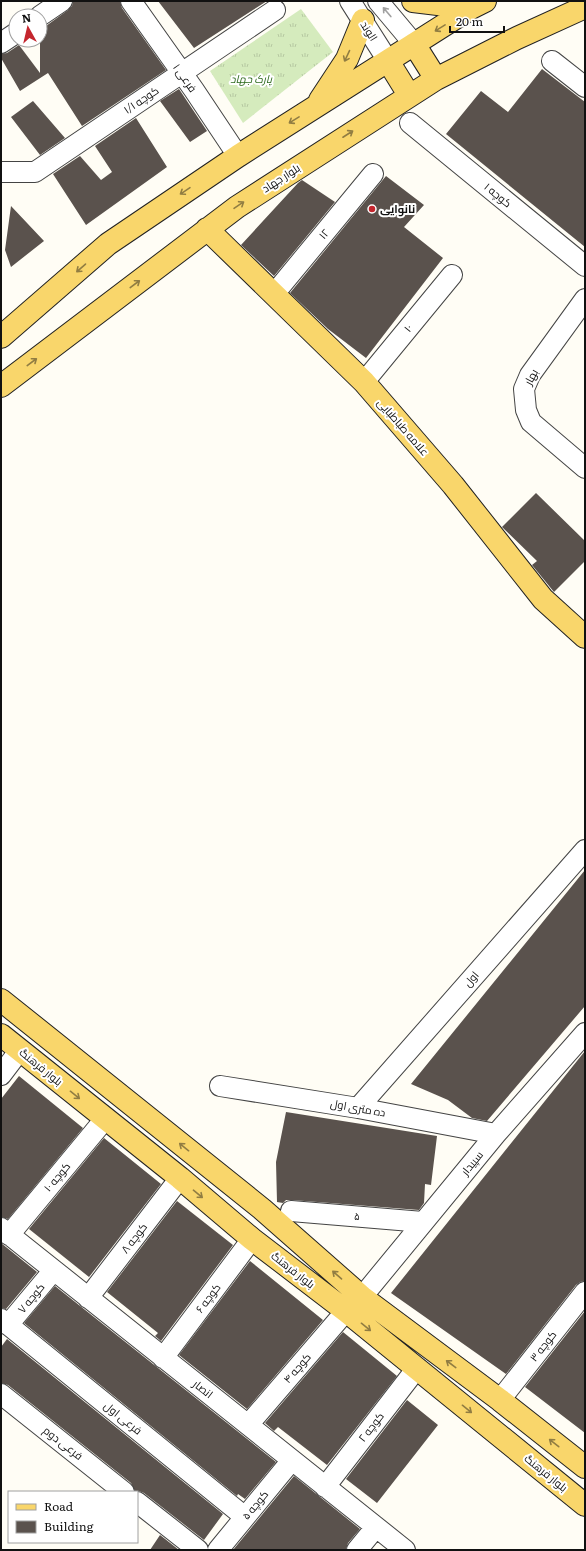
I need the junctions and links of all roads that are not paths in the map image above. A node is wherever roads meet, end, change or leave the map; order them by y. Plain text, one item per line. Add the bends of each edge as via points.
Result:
1 (62, 1) edge
2 (131, 1) edge
3 (350, 1) edge
4 (378, 1) edge
5 (414, 1) edge
6 (478, 5) edge
7 (585, 8) edge
8 (274, 10) dead end
9 (48, 11) edge
10 (362, 20) junction
11 (414, 44) junction
12 (388, 61) junction
13 (552, 61) dead end
14 (182, 73) junction
15 (436, 79) junction
16 (585, 88) edge
17 (409, 95) junction
18 (316, 106) junction
19 (410, 123) dead end
20 (238, 156) junction
21 (1, 172) edge
22 (374, 174) dead end
23 (207, 229) junction
24 (585, 266) edge
25 (452, 274) dead end
26 (274, 294) junction
27 (585, 299) edge
28 (1, 337) edge
29 (364, 382) junction
30 (1, 386) edge
31 (585, 468) edge
32 (585, 637) edge
33 (585, 850) edge
34 (1, 1000) edge
35 (585, 1033) edge
36 (1, 1035) edge
37 (20, 1050) junction
38 (1, 1075) edge
39 (220, 1086) dead end
40 (358, 1108) junction
41 (105, 1118) junction
42 (496, 1134) junction
43 (180, 1178) junction
44 (291, 1211) dead end
45 (424, 1222) junction
46 (5, 1232) edge
47 (252, 1239) junction
48 (54, 1271) junction
49 (585, 1292) edge
50 (88, 1298) junction
51 (354, 1304) junction
52 (5, 1322) edge
53 (163, 1358) junction
54 (417, 1368) junction
55 (1, 1394) edge
56 (500, 1400) junction
57 (248, 1425) junction
58 (292, 1460) junction
59 (585, 1467) edge
60 (325, 1487) junction
61 (123, 1491) edge
62 (138, 1503) edge
63 (585, 1505) edge
64 (245, 1517) junction
65 (376, 1527) junction
66 (198, 1550) edge
67 (218, 1550) edge
68 (357, 1550) edge
69 (405, 1550) edge

1 - 9 street
2 - 14 street, فرعی ۱
3 - 10 street, الوند
11 -> 4 street
5 - 6 main road
6 -> 11 main road
7 - 15 main road, بلوار جهاد via 517,38
8 - 14 street, کوچه ۱/۱
10 - 12 street, الوند
10 -> 18 main road via 347,58
11 - 12 main road
11 - 15 main road
12 - 17 main road
12 - 18 main road
13 - 16 street
14 - 20 street, فرعی ۱
14 - 21 street, کوچه ۱/۱ via 35,172
15 - 17 main road, بلوار جهاد
23 -> 17 main road, بلوار جهاد via 236,206
18 -> 20 main road
19 - 24 street, کوچه ۱
20 -> 28 main road via 108,244
22 - 26 street, ۱۲
23 - 26 main road, علامه طباطبایی
30 -> 23 main road, بلوار جهاد
25 - 29 street, ۱۰
26 - 29 main road, علامه طباطبایی
27 - 31 street, بهار via 530,374 524,389 526,410 531,422
29 - 32 main road, علامه طباطبایی via 453,486 543,598
33 - 40 street, اول
51 -> 34 main road, بلوار فرهنگ via 262,1209
35 - 42 street, سپیدار
36 - 37 main road, بلوار فرهنگ
37 - 38 street
37 -> 41 main road, بلوار فرهنگ
39 - 40 street, ده متری اول
40 - 42 street, ده متری اول
41 - 43 main road, بلوار فرهنگ
41 - 46 street, کوچه ۱۰
42 - 45 street, سپیدار
43 -> 47 main road, بلوار فرهنگ
43 - 50 street, کوچه ۸
44 - 45 street, ۵
45 - 51 street, سپیدار
46 - 48 street, انصار
47 - 51 main road, بلوار فرهنگ
47 - 53 street, کوچه ۶
48 - 50 street, انصار
48 - 52 street, کوچه ۷
49 - 56 street, کوچه ۳
50 - 53 street, انصار
51 -> 54 main road, بلوار فرهنگ
56 -> 51 main road, بلوار فرهنگ
51 - 57 street, کوچه ۴
52 - 64 street, فرعی اول
53 - 57 street, انصار
54 - 60 street, کوچه ۲
54 -> 63 main road, بلوار فرهنگ
55 - 61 street, فرعی دوم
59 -> 56 main road, بلوار فرهنگ
57 - 58 street, انصار
58 - 60 street, انصار
58 - 64 street, کوچه ۵
60 - 65 street, انصار
62 - 66 street
64 - 67 street, کوچه ۵
65 - 68 street
65 - 69 street, انصار

